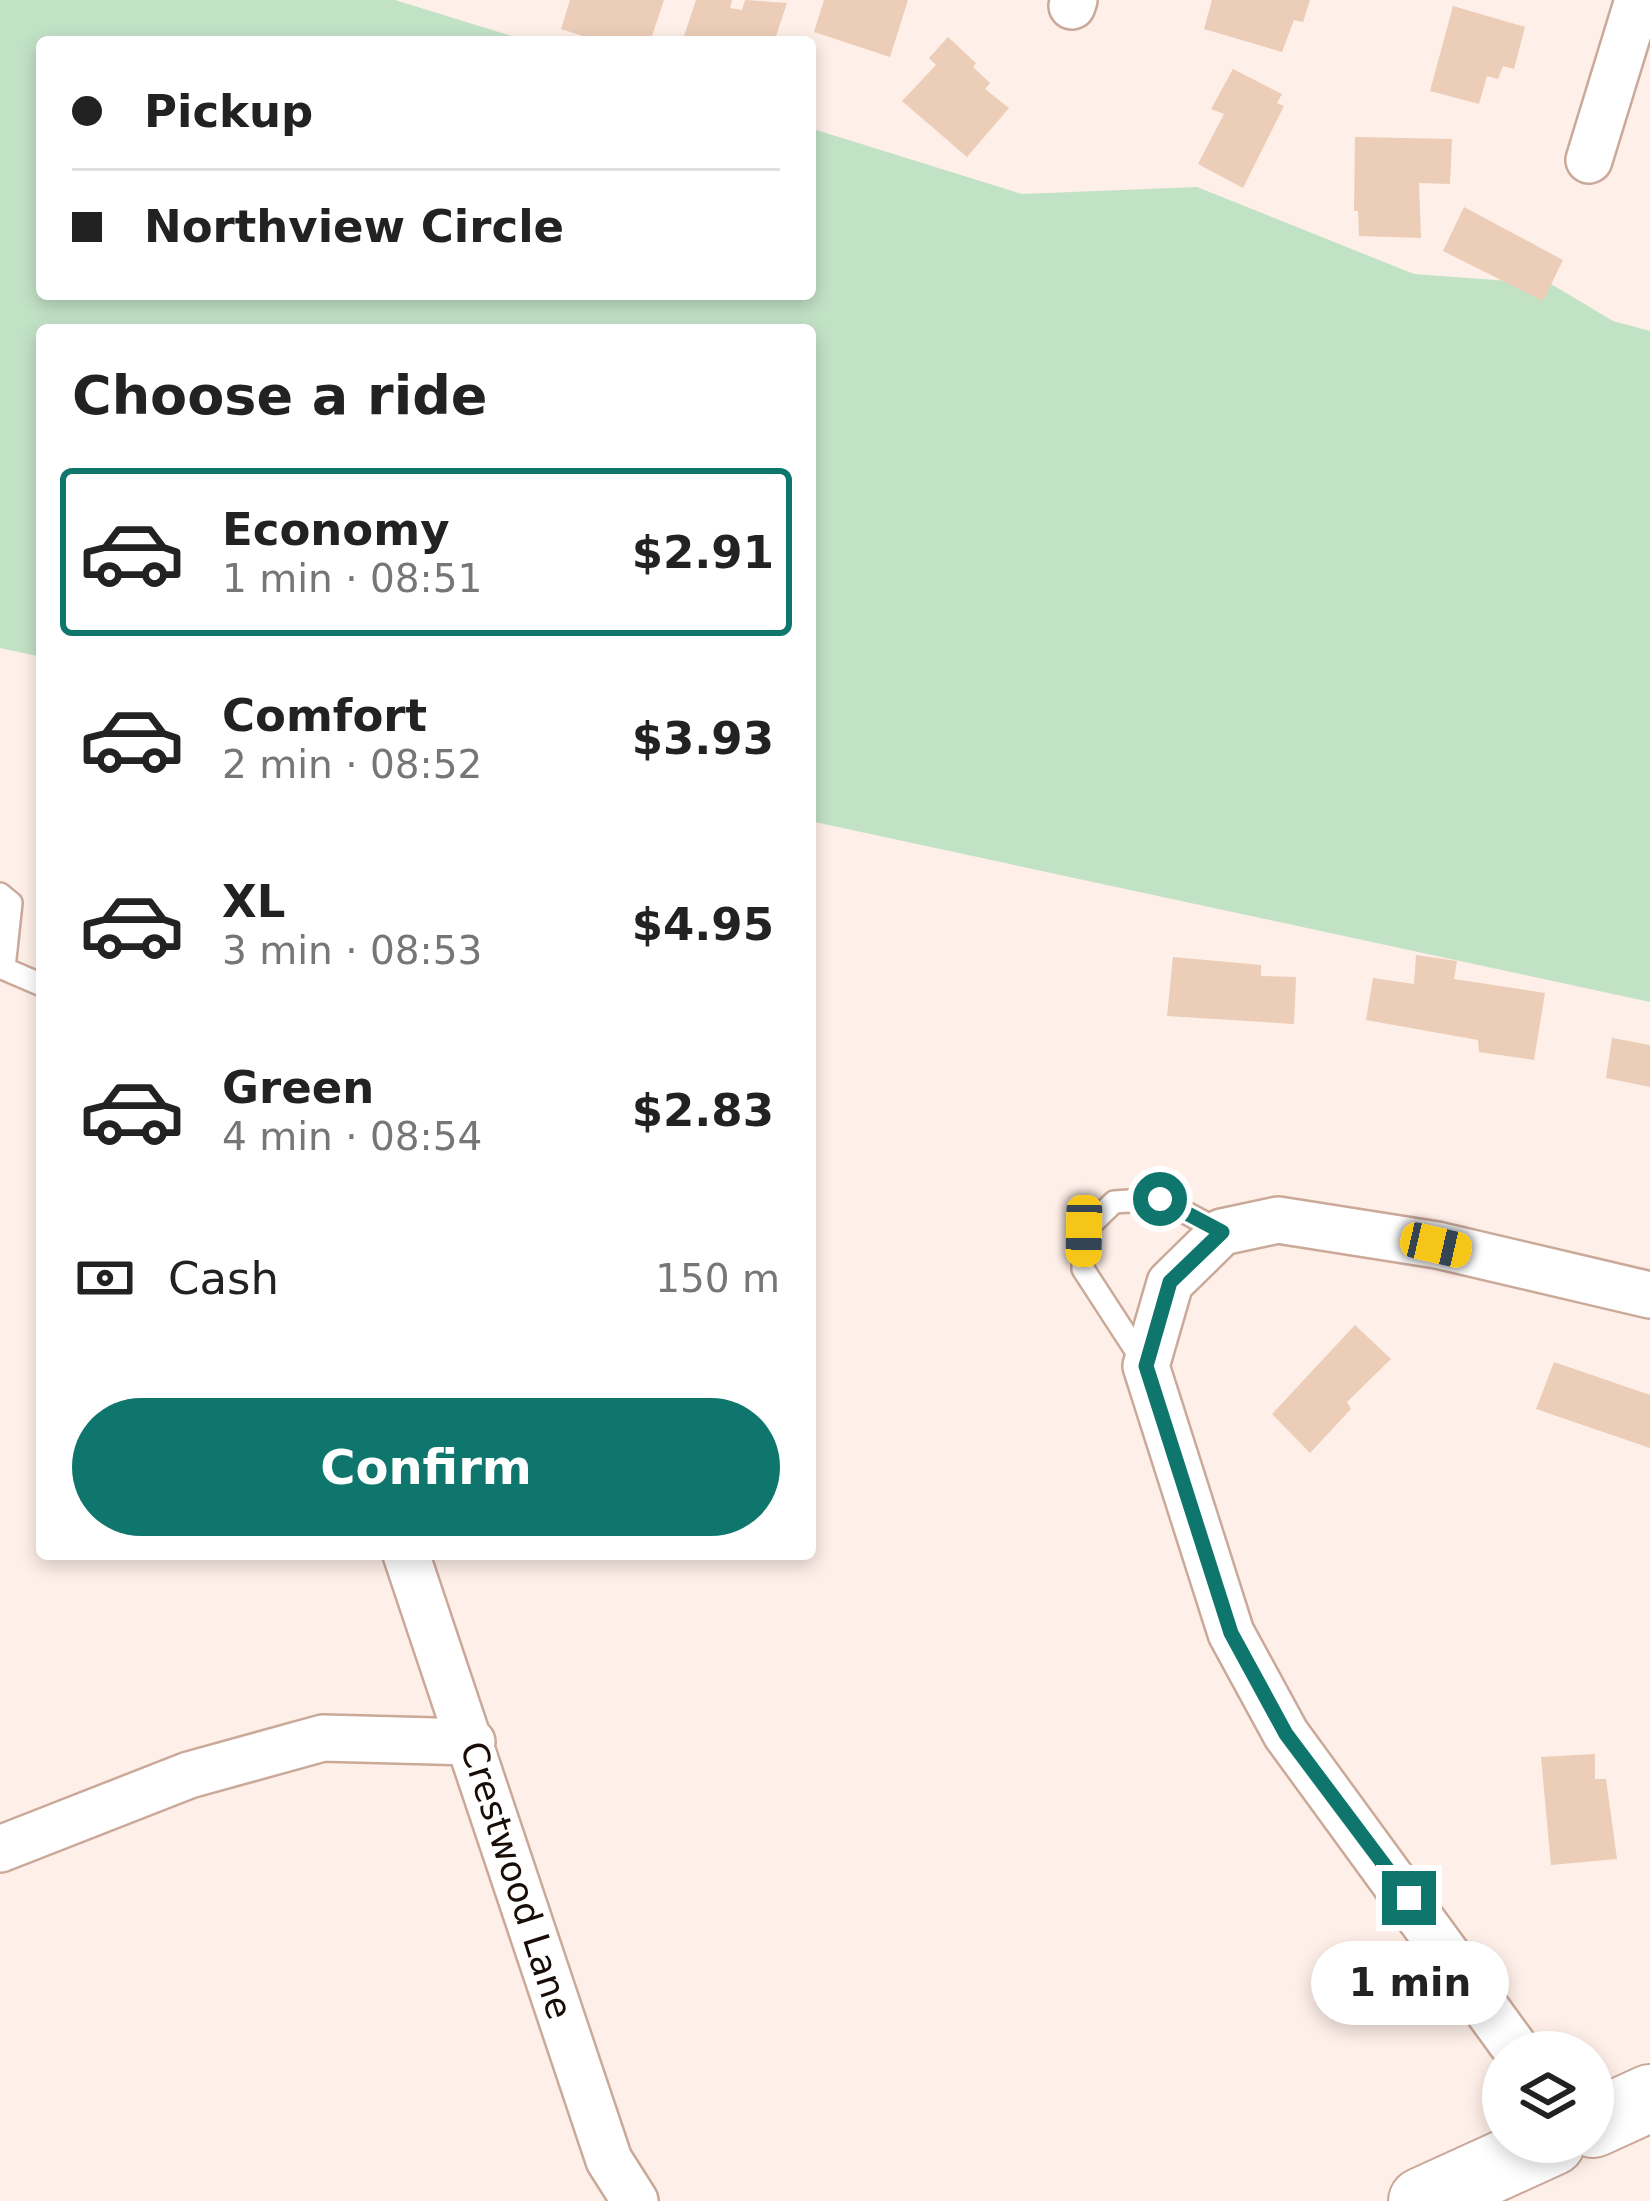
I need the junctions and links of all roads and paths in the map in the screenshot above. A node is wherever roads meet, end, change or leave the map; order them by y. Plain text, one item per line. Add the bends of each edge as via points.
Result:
1 (1638, 0) edge
2 (1589, 160) dead end
3 (0, 894) edge
4 (2, 968) edge
5 (36, 982) edge
6 (1222, 1232) junction
7 (1650, 1294) edge
8 (1146, 1366) junction
9 (408, 1560) edge
10 (472, 1742) junction
11 (0, 1849) edge
12 (1504, 2031) edge
13 (1650, 2098) edge
14 (1614, 2114) edge
15 (1506, 2163) edge
16 (635, 2201) edge
17 (1422, 2201) edge

1 - 2 street
3 - 4 lane via 12,916
4 - 5 lane
6 - 7 street via 1278,1220 1436,1245
6 - 8 street via 1170,1282
6 - 8 lane via 1160,1199 1114,1202 1084,1231 1084,1269
8 - 12 street via 1231,1633 1286,1734
9 - 10 street, Crestwood Lane
10 - 11 street via 323,1738 189,1775
10 - 16 street, Crestwood Lane via 609,2160
13 - 14 main road
15 - 17 main road

